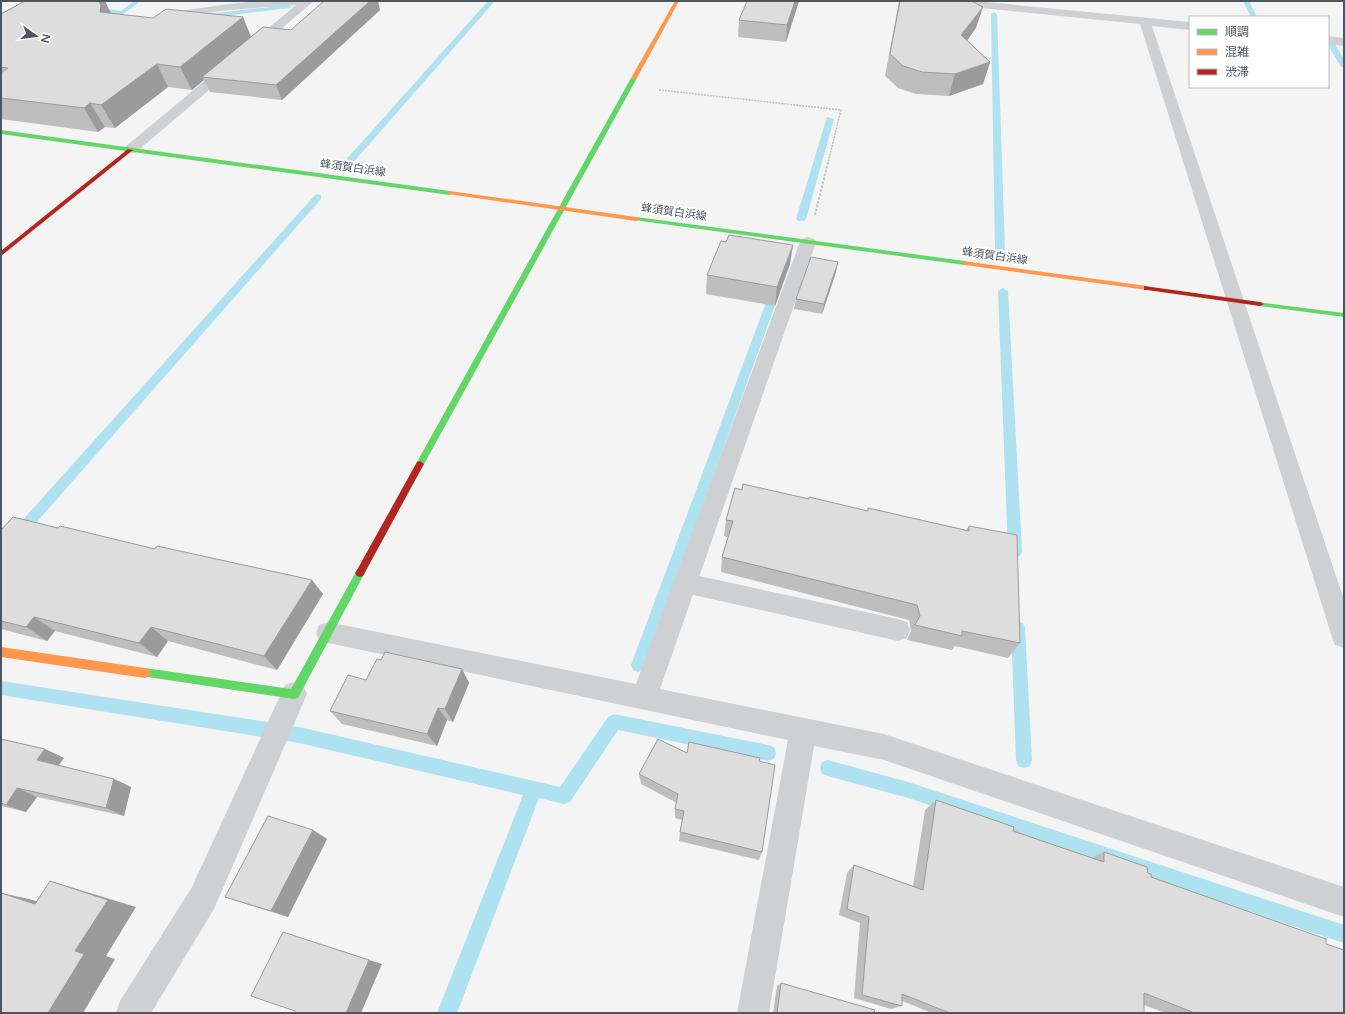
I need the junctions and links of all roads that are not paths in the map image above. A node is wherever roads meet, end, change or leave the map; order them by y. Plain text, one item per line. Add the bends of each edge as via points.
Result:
1 (308, 1) edge
2 (677, 1) edge
3 (942, 1) edge
4 (1086, 1) edge
5 (1088, 16) junction
6 (154, 18) edge
7 (1145, 22) junction
8 (1189, 26) edge
9 (1329, 40) edge
10 (1344, 42) edge
11 (1, 132) edge
12 (130, 150) junction
13 (560, 209) junction
14 (808, 242) junction
15 (1, 254) edge
16 (1236, 301) junction
17 (1344, 315) edge
18 (685, 583) junction
19 (898, 630) dead end
20 (328, 633) junction
21 (1344, 637) edge
22 (1, 652) edge
23 (644, 697) junction
24 (289, 705) junction
25 (803, 730) junction
26 (1344, 902) edge
27 (132, 1013) edge
28 (753, 1013) edge

1 - 6 street via 228,7
1 - 12 street
2 - 13 street
3 - 5 street
4 - 5 street
5 - 7 street
7 - 8 street
7 - 16 street
9 - 10 street
11 - 12 street, 蜂須賀白浜線
12 - 13 street, 蜂須賀白浜線
12 - 15 street
13 - 14 street, 蜂須賀白浜線
13 - 20 street
14 - 16 street, 蜂須賀白浜線
14 - 18 street
16 - 17 street, 蜂須賀白浜線
16 - 21 street
18 - 19 street
18 - 23 street
20 - 23 street
20 - 24 street
22 - 24 street
23 - 25 street
24 - 27 street via 203,898
25 - 26 street via 884,747
25 - 28 street

